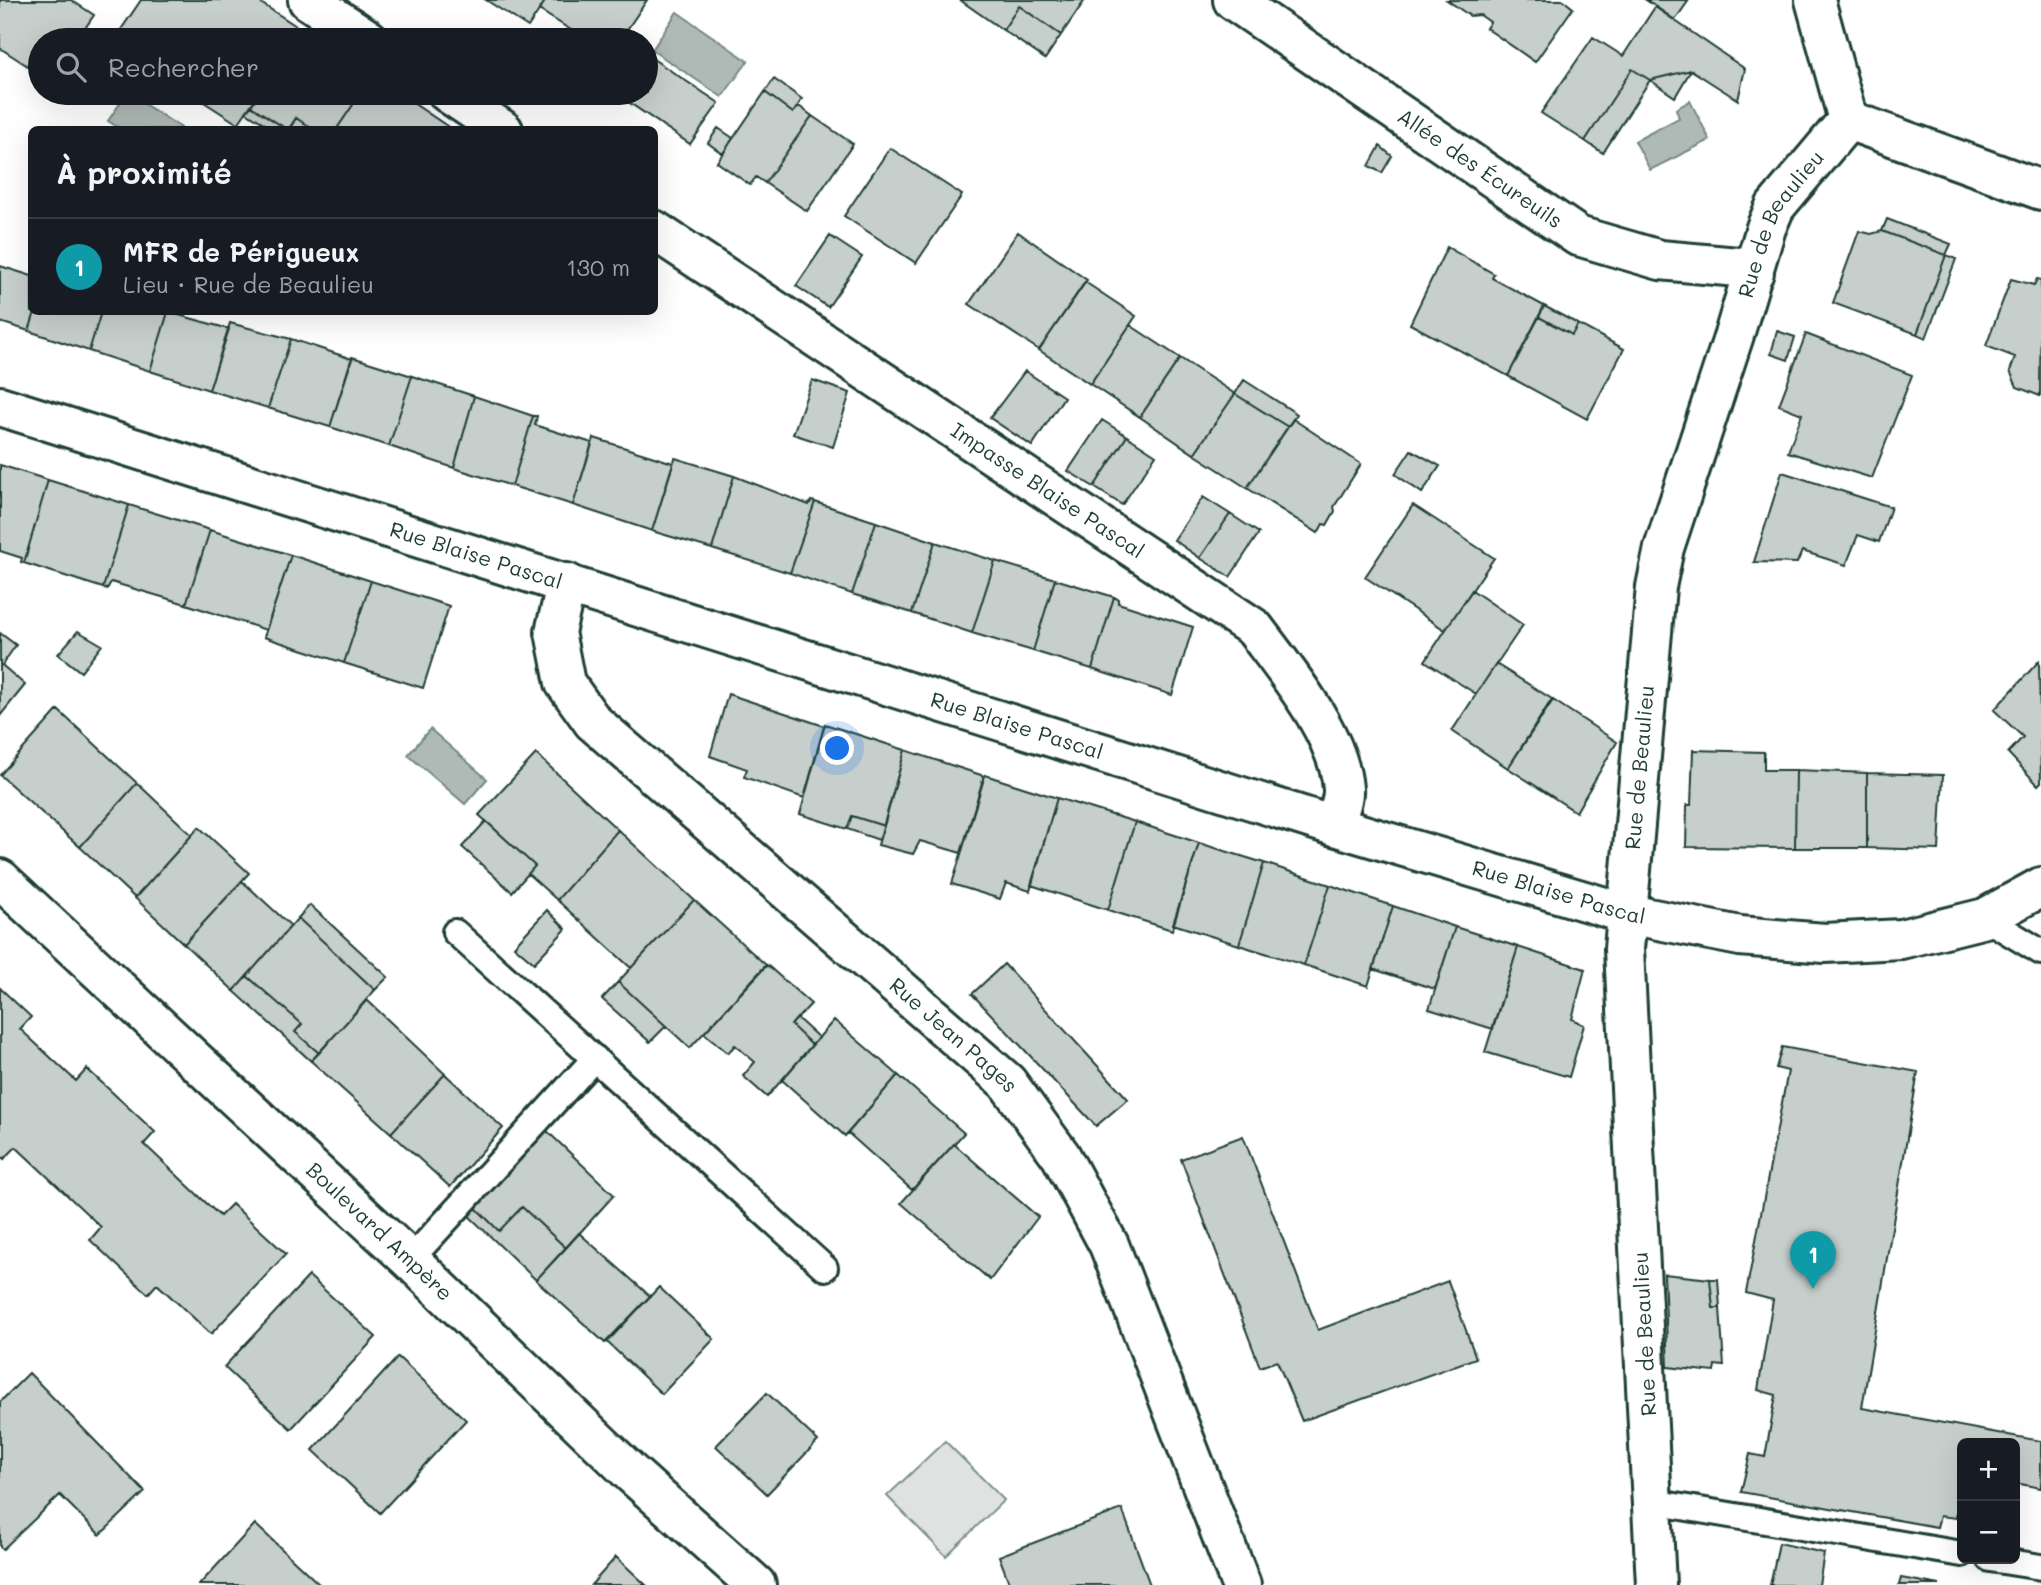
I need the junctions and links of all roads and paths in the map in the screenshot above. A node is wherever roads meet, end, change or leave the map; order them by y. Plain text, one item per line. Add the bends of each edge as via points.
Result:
1 (308, 0) edge
2 (1233, 0) edge
3 (1815, 0) edge
4 (351, 28) edge
5 (466, 105) edge
6 (1848, 120) junction
7 (497, 126) edge
8 (2041, 190) edge
9 (658, 233) edge
10 (1754, 272) junction
11 (0, 406) edge
12 (567, 583) junction
13 (1334, 826) junction
14 (0, 879) edge
15 (2041, 887) edge
16 (1628, 914) junction
17 (1985, 918) junction
18 (455, 932) dead end
19 (2041, 952) edge
20 (595, 1058) junction
21 (410, 1260) junction
22 (825, 1268) dead end
23 (1652, 1502) junction
24 (1957, 1553) edge
25 (2020, 1564) edge
26 (2041, 1567) edge
27 (757, 1585) edge
28 (1241, 1585) edge
29 (1656, 1585) edge

1 - 4 street
2 - 10 street, Allée des Écureuils via 1578,236 1660,260
3 - 6 street
5 - 7 street
6 - 8 street
6 - 10 street, Rue de Beaulieu via 1775,207
9 - 13 street, Impasse Blaise Pascal via 1254,628 1300,691 1335,754 1343,791
10 - 16 street, Rue de Beaulieu via 1664,548 1656,587
11 - 12 street, Rue Blaise Pascal
12 - 13 street, Rue Blaise Pascal
12 - 28 street, Rue Jean Pages via 555,632 565,683 593,722 1007,1082 1061,1156 1109,1245
13 - 16 street, Rue Blaise Pascal
14 - 21 street, Boulevard Ampère
15 - 17 street, Rue Blaise Pascal
16 - 17 street, Rue Blaise Pascal via 1740,936 1825,943 1902,939
16 - 23 street, Rue de Beaulieu via 1624,949
17 - 19 lane
18 - 20 lane
20 - 21 lane
20 - 22 lane
21 - 27 street, Boulevard Ampère via 631,1473
23 - 24 lane
23 - 29 street, Rue de Beaulieu
25 - 26 lane

